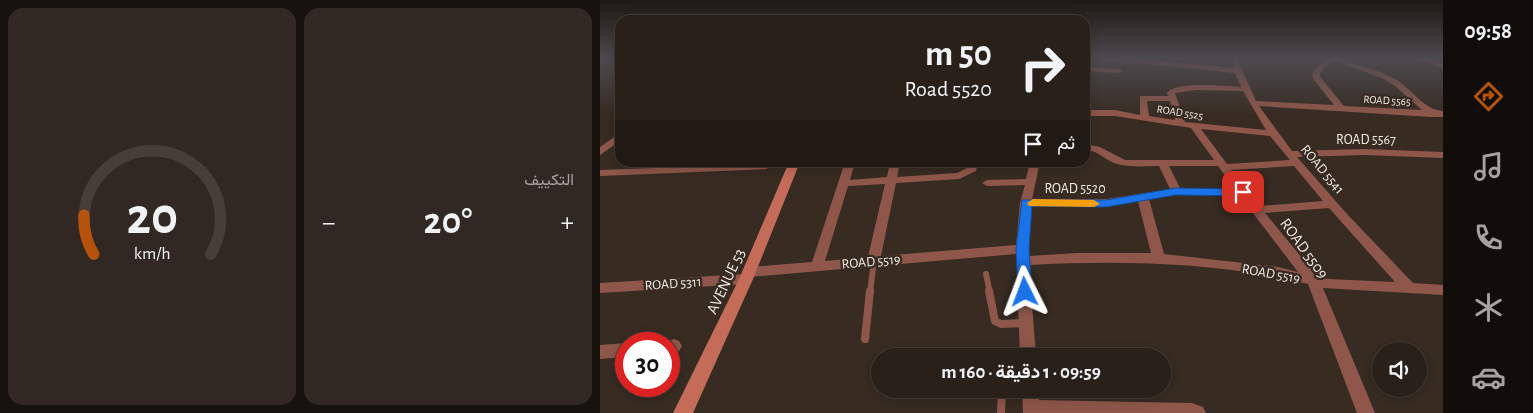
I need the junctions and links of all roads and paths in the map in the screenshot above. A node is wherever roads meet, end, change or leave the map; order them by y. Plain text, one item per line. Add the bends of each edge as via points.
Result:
1 (1241, 77) edge
2 (1317, 77) edge
3 (1387, 77) edge
4 (1246, 89) junction
5 (1173, 98) junction
6 (1253, 103) junction
7 (1341, 108) junction
8 (1090, 114) edge
9 (1431, 114) junction
10 (1443, 114) edge
11 (1145, 118) junction
12 (1181, 124) junction
13 (1194, 126) junction
14 (1272, 133) junction
15 (615, 140) edge
16 (1090, 147) edge
17 (600, 152) edge
18 (1289, 154) junction
19 (1443, 155) edge
20 (1297, 163) junction
21 (1163, 164) junction
22 (1222, 165) junction
23 (763, 167) dead end
24 (794, 167) edge
25 (849, 167) edge
26 (894, 167) edge
27 (973, 167) edge
28 (1034, 167) edge
29 (600, 173) edge
30 (892, 180) junction
31 (1030, 182) junction
32 (845, 183) junction
33 (986, 183) dead end
34 (1176, 191) junction
35 (1243, 192) junction
36 (1143, 198) junction
37 (1026, 203) junction
38 (1331, 204) junction
39 (1256, 210) junction
40 (1023, 255) junction
41 (1159, 258) junction
42 (874, 260) junction
43 (817, 266) junction
44 (986, 274) dead end
45 (748, 275) junction
46 (1313, 281) junction
47 (1408, 287) junction
48 (600, 288) edge
49 (1443, 290) edge
50 (1026, 323) junction
51 (865, 340) dead end
52 (1028, 348) edge
53 (615, 351) edge
54 (600, 352) edge
55 (1002, 398) edge
56 (1032, 410) edge
57 (683, 413) edge
58 (1001, 413) edge
59 (1197, 413) edge
60 (1366, 413) edge

1 - 4 street, ROAD 5541
2 - 7 street, ROAD 5565
3 - 9 street, ROAD 5565
4 - 5 street via 1177,89 1171,93
4 - 6 street, ROAD 5541
5 - 11 street via 1143,98
5 - 12 street
6 - 7 street, ROAD 5565
6 - 14 street, ROAD 5541
7 - 9 street, ROAD 5565
8 - 11 street, ROAD 5525 via 1115,113
9 - 10 street, ROAD 5565
11 - 12 street, ROAD 5525
12 - 13 street, ROAD 5525
13 - 14 street, ROAD 5525
13 - 22 street, ROAD 5509
14 - 18 street, ROAD 5541
15 - 17 street
16 - 21 street via 1098,148 1118,162
18 - 19 street, ROAD 5567
18 - 20 street, ROAD 5541
20 - 22 street
20 - 38 street, ROAD 5541
21 - 22 street
21 - 34 street
22 - 35 street, ROAD 5509
23 - 29 street
24 - 45 street, AVENUE 53
25 - 32 street
26 - 30 street
27 - 30 street via 959,176
28 - 31 street
30 - 32 street
30 - 42 street
31 - 33 street
31 - 37 street
32 - 43 street
34 - 35 street, ROAD 5520
34 - 36 street, ROAD 5520
35 - 39 street, ROAD 5509
36 - 37 street, ROAD 5520 via 1096,204
36 - 41 street
37 - 40 street
38 - 39 street
38 - 47 street, ROAD 5541
39 - 46 street, ROAD 5509
40 - 41 street, ROAD 5519
40 - 42 street, ROAD 5519
40 - 50 street
41 - 46 street, ROAD 5519 via 1278,272
42 - 43 street, ROAD 5519
42 - 51 lane
43 - 45 street, ROAD 5519
44 - 50 lane via 995,321 1001,324
45 - 48 street, ROAD 5311
45 - 57 street, AVENUE 53
46 - 47 street, ROAD 5519 via 1344,286
46 - 60 street, ROAD 5509
47 - 49 street, ROAD 5519
50 - 52 street
53 - 54 street
55 - 58 lane
56 - 59 street

